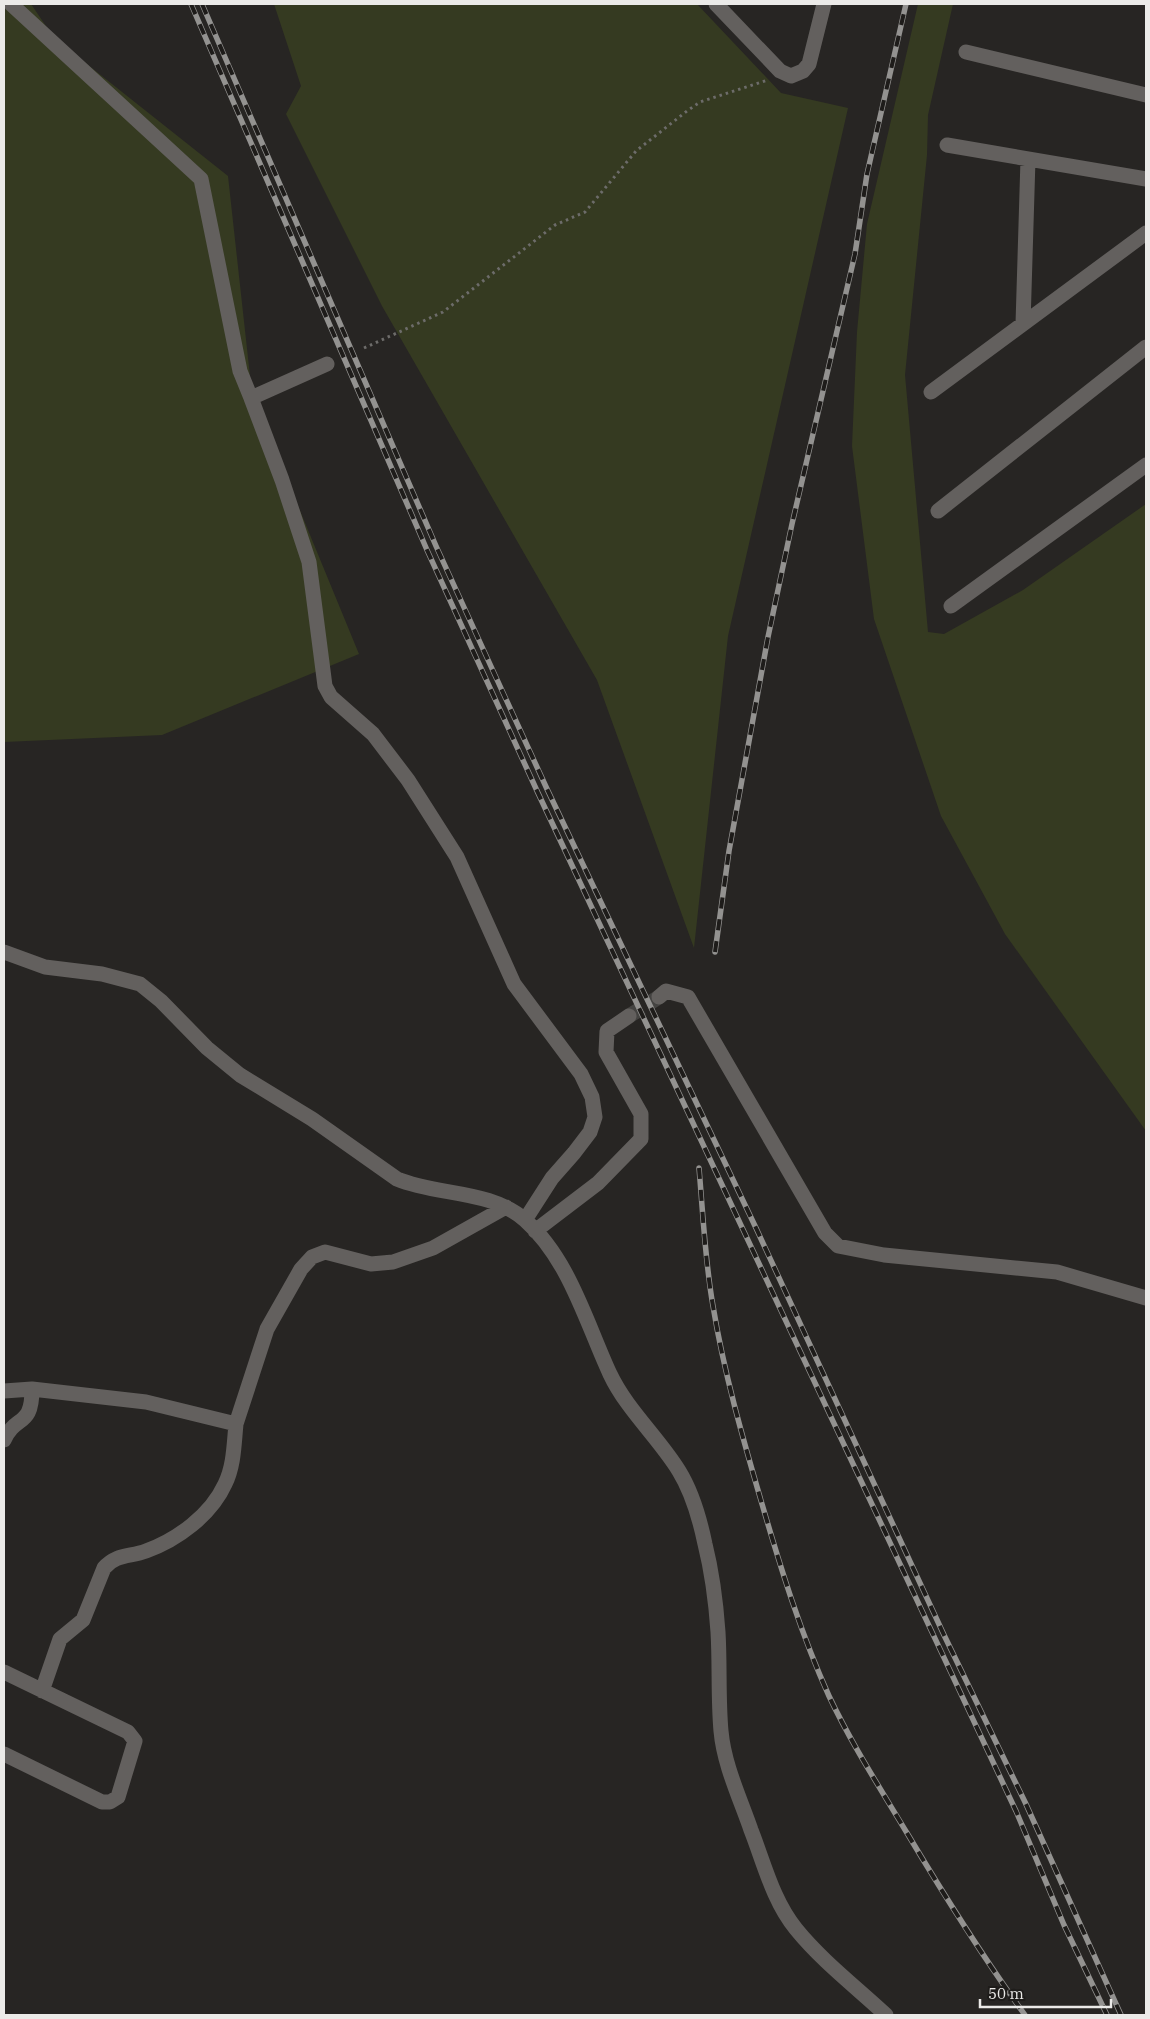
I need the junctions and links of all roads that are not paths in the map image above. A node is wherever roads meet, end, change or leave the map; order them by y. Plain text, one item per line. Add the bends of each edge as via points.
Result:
1 (11, 4) edge
2 (716, 4) edge
3 (824, 4) edge
4 (966, 52) dead end
5 (1146, 94) edge
6 (947, 144) dead end
7 (1028, 159) junction
8 (1146, 179) edge
9 (1146, 233) edge
10 (1023, 324) junction
11 (1146, 346) edge
12 (327, 364) dead end
13 (930, 392) dead end
14 (251, 398) junction
15 (1146, 465) edge
16 (938, 511) dead end
17 (951, 606) dead end
18 (4, 952) edge
19 (659, 997) tunnel mouth
20 (629, 1016) tunnel mouth
21 (506, 1207) junction
22 (530, 1225) junction
23 (1146, 1298) edge
24 (32, 1388) junction
25 (4, 1391) edge
26 (236, 1424) junction
27 (4, 1440) edge
28 (4, 1672) edge
29 (42, 1691) junction
30 (4, 1754) edge
31 (886, 2015) edge

1 - 14 street via 201,179 240,371
2 - 3 street via 785,75 791,76 809,64
4 - 5 street
6 - 7 street
7 - 8 street
7 - 10 street
9 - 10 street
10 - 13 street
11 - 16 street
12 - 14 street
14 - 22 street via 309,562 325,686 348,714 373,734 408,780 457,857 514,984 581,1074 592,1097 595,1117 590,1132 552,1178
15 - 17 street
18 - 21 street via 44,967 102,974 140,984 240,1075 312,1119 397,1179
19 - 23 street via 666,992 688,997 825,1233 838,1246 884,1255 1057,1272
20 - 22 street via 608,1031 606,1052 641,1114 641,1139 598,1183
21 - 22 street
21 - 26 street via 433,1248 393,1262 371,1264 325,1252 312,1257 301,1269 267,1329
22 - 31 street via 551,1251 571,1285 623,1397 669,1457 688,1489 706,1544 714,1597 724,1751 773,1887 795,1928
24 - 25 street
24 - 26 street via 146,1402
24 - 27 street via 30,1413
26 - 29 street via 231,1466 216,1502 165,1544 109,1562 83,1620 60,1639
28 - 29 street
29 - 30 street via 134,1737 118,1797 102,1802

